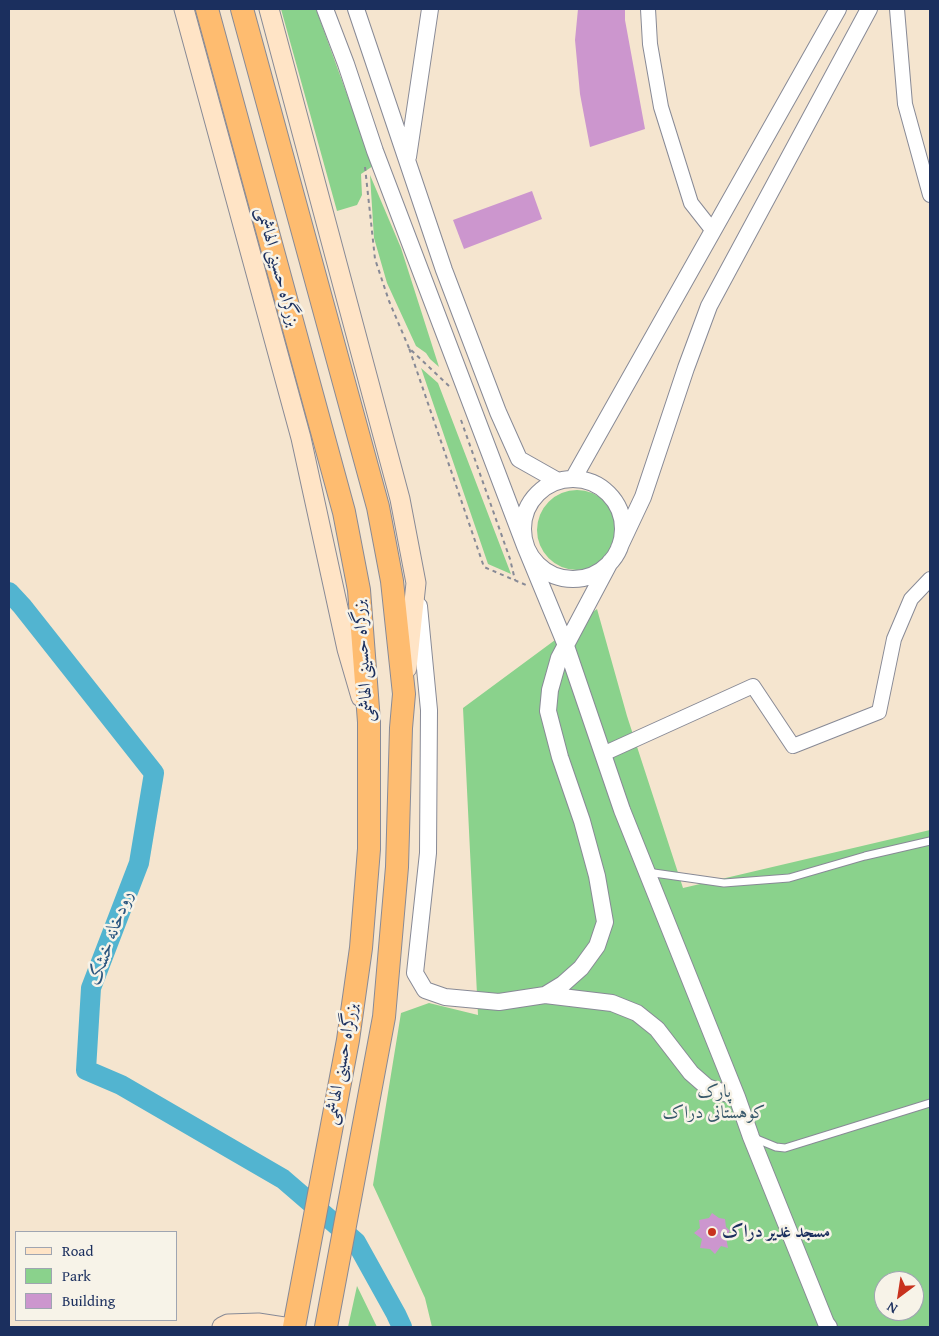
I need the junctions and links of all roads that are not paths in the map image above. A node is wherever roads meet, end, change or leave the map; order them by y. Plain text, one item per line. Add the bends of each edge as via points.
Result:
1 (184, 9) edge
2 (207, 9) edge
3 (242, 9) edge
4 (269, 9) edge
5 (325, 9) edge
6 (356, 9) edge
7 (430, 9) edge
8 (648, 9) edge
9 (838, 9) edge
10 (870, 9) edge
11 (898, 9) edge
12 (408, 162) junction
13 (930, 195) edge
14 (713, 231) junction
15 (498, 412) junction
16 (478, 419) junction
17 (566, 480) junction
18 (525, 546) junction
19 (619, 548) junction
20 (610, 562) junction
21 (930, 579) edge
22 (416, 583) junction
23 (565, 643) junction
24 (404, 694) junction
25 (369, 722) junction
26 (603, 754) junction
27 (930, 841) edge
28 (647, 872) junction
29 (545, 995) junction
30 (737, 1097) junction
31 (930, 1102) edge
32 (751, 1137) junction
33 (222, 1327) edge
34 (284, 1327) edge
35 (294, 1327) edge
36 (326, 1327) edge
37 (829, 1327) edge

1 - 25 main road via 301,438 346,649
2 - 25 highway, بزرگراه حسینی الهاشمی via 344,512 358,590
3 - 24 highway, بزرگراه حسینی الهاشمی via 378,507 392,581
4 - 22 main road via 400,498
5 - 16 street via 375,151
6 - 12 street
7 - 12 street
8 - 14 street via 650,44 661,107 691,203
9 - 14 street
10 - 19 street via 709,306 643,497
11 - 13 street via 905,104
12 - 15 street via 444,270
14 - 17 street
15 - 16 street
15 - 17 street via 519,459
16 - 18 street
17 - 18 street via 543,488 532,499 522,529
17 - 19 street via 589,482 603,489 614,501 621,515 623,531
18 - 20 street via 534,561 548,573 563,578 597,573
18 - 23 street
19 - 20 street
20 - 23 street
21 - 26 street via 911,599 894,640 880,712 793,746 753,686
22 - 24 main road
22 - 29 street via 429,710 428,853 414,973 425,990 445,997 499,1002
23 - 26 street
23 - 29 street via 553,676 548,711 582,821 606,922 597,946 581,968
24 - 36 highway, بزرگراه حسینی الهاشمی via 397,867 384,1017
25 - 35 highway, بزرگراه حسینی الهاشمی via 369,849 361,948 348,1040
26 - 28 street
27 - 28 lane via 789,878 724,883
28 - 30 street
29 - 30 street via 612,1003 637,1013 657,1029 691,1073 707,1087
30 - 32 street
31 - 32 lane via 785,1148
32 - 37 street
33 - 34 main road via 258,1323

